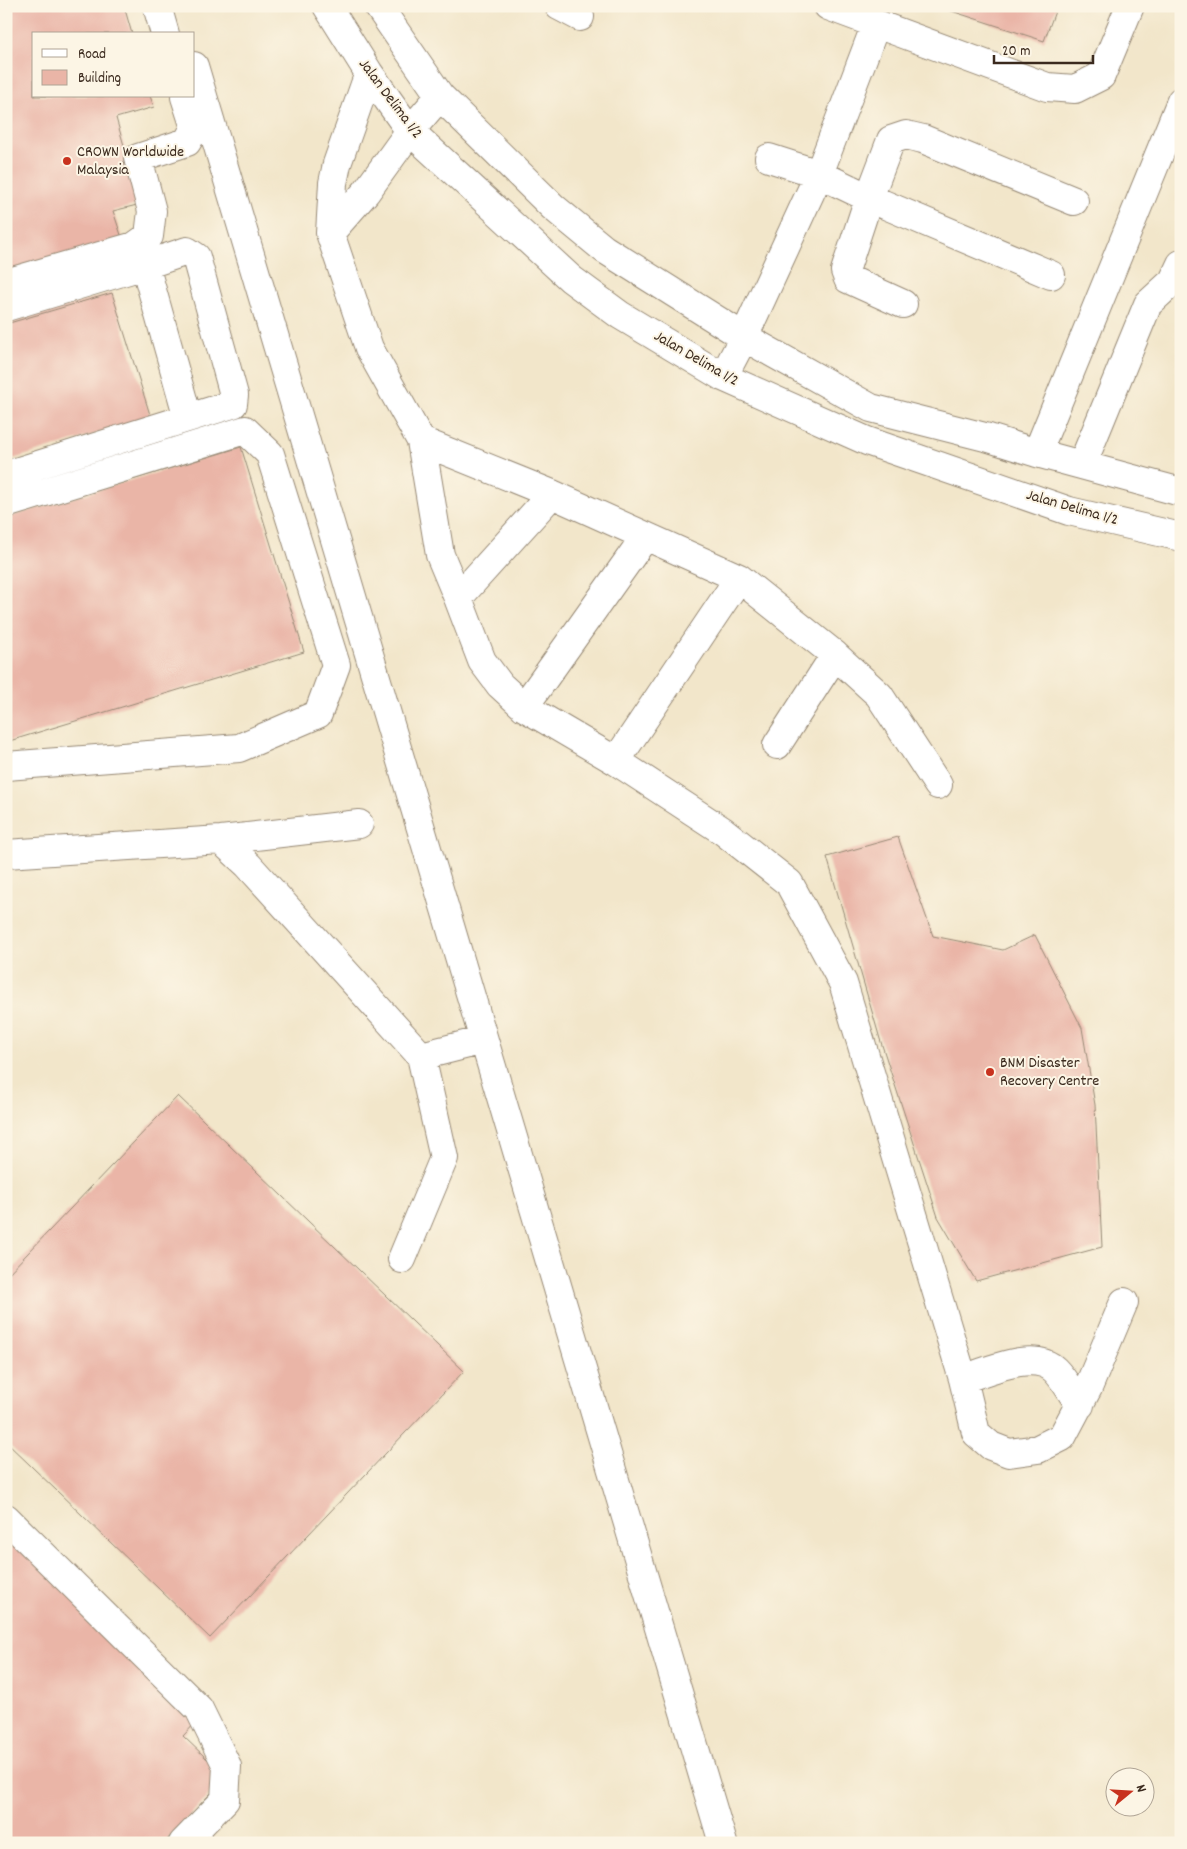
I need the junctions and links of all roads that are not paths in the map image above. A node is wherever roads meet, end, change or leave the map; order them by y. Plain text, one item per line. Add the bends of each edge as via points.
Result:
1 (157, 6) edge
2 (176, 6) edge
3 (327, 6) edge
4 (378, 6) edge
5 (828, 6) edge
6 (1130, 6) edge
7 (876, 24) junction
8 (164, 32) edge
9 (183, 32) edge
10 (195, 69) edge
11 (369, 73) junction
12 (440, 96) junction
13 (186, 98) edge
14 (1181, 101) edge
15 (410, 131) junction
16 (769, 158) dead end
17 (819, 174) junction
18 (869, 198) junction
19 (1074, 201) dead end
20 (330, 234) junction
21 (1181, 264) edge
22 (145, 265) junction
23 (1051, 275) dead end
24 (6, 283) edge
25 (904, 304) dead end
26 (6, 307) edge
27 (744, 337) junction
28 (723, 377) junction
29 (188, 418) junction
30 (421, 441) junction
31 (1037, 453) junction
32 (1082, 465) junction
33 (6, 475) edge
34 (1181, 492) edge
35 (552, 494) junction
36 (6, 504) edge
37 (645, 537) junction
38 (1181, 537) edge
39 (739, 578) junction
40 (458, 598) junction
41 (835, 655) junction
42 (524, 707) junction
43 (777, 745) dead end
44 (616, 761) junction
45 (6, 766) edge
46 (938, 785) dead end
47 (359, 824) dead end
48 (221, 840) junction
49 (6, 854) edge
50 (484, 1040) junction
51 (421, 1056) junction
52 (402, 1259) dead end
53 (1124, 1302) dead end
54 (963, 1379) junction
55 (1080, 1405) junction
56 (6, 1518) edge
57 (183, 1843) edge
58 (723, 1843) edge

1 - 8 street
2 - 9 street
3 - 11 street, Jalan Delima 1/2
4 - 12 street
5 - 7 street
6 - 7 street via 1101,76 1075,89 1047,87
7 - 17 street
10 - 50 street
11 - 15 street, Jalan Delima 1/2
11 - 20 street via 337,164
12 - 15 street
12 - 27 street via 553,207 604,250
13 - 24 street via 195,128 187,142 138,158 152,211 149,236 135,246
14 - 31 street
15 - 20 street via 366,192
15 - 28 street, Jalan Delima 1/2 via 571,279 620,315
16 - 17 street
17 - 18 street
17 - 27 street
18 - 19 street via 891,140 906,135
18 - 23 street
18 - 25 street via 845,271 848,279
20 - 30 street via 369,348
21 - 32 street via 1173,281 1148,304
22 - 26 street
22 - 29 street
22 - 29 street via 186,251 196,257 234,394 234,404
27 - 28 street
27 - 31 street via 871,408
28 - 38 street, Jalan Delima 1/2 via 866,442 1069,511
29 - 33 street
30 - 35 street
30 - 40 street via 440,555
31 - 32 street
32 - 34 street
35 - 37 street
35 - 40 street
36 - 45 street via 245,430 270,454 336,665 318,714 239,748
37 - 39 street
37 - 42 street
39 - 41 street
39 - 44 street
40 - 42 street via 482,661 500,685
41 - 43 street
41 - 46 street via 879,695
42 - 44 street
44 - 54 street via 723,831 789,883 843,983
47 - 48 street
48 - 49 street
48 - 51 street via 248,865
50 - 51 street
50 - 58 street
51 - 52 street via 444,1158
53 - 55 street
54 - 55 street via 1020,1361 1042,1362 1055,1370
54 - 55 street via 976,1433 991,1446 1009,1453 1038,1449 1062,1437
56 - 57 street via 199,1709 227,1766 225,1800

